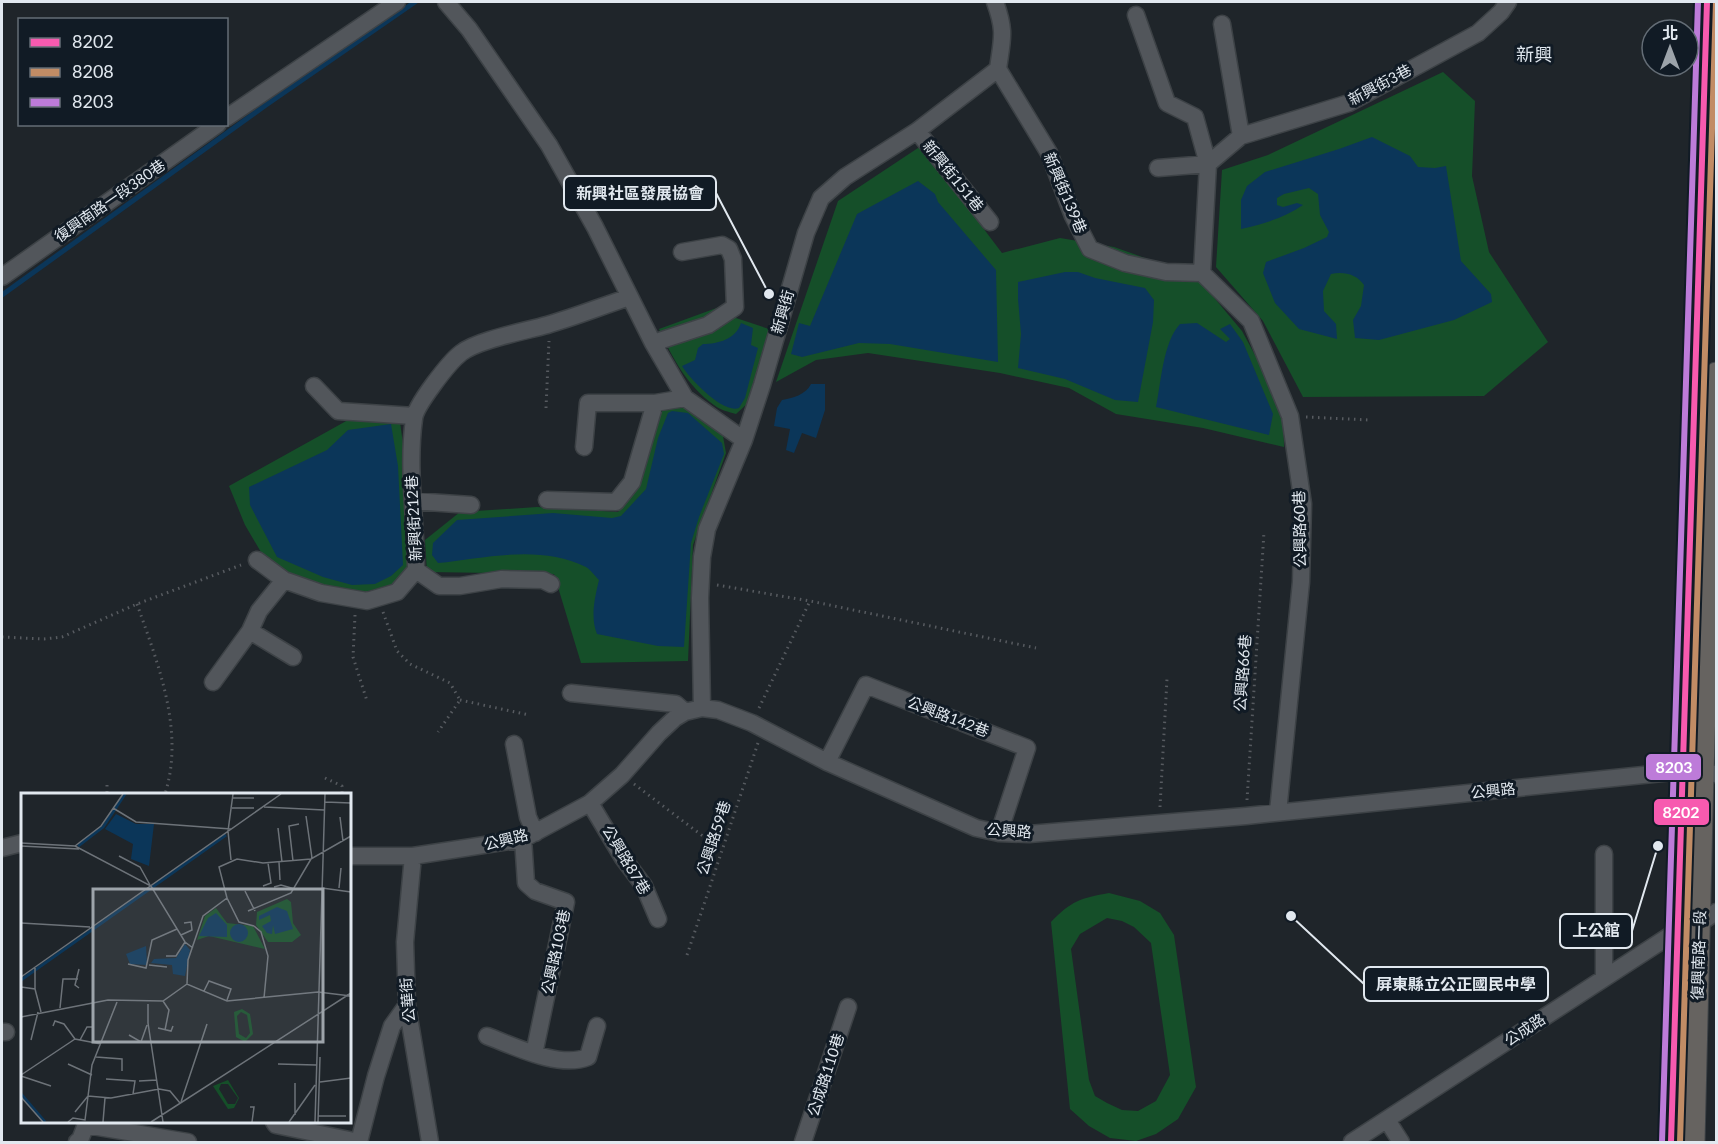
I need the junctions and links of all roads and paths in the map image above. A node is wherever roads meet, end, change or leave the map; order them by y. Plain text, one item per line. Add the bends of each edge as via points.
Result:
1 (397, 2) edge
2 (446, 2) edge
3 (996, 2) edge
4 (1508, 2) edge
5 (1707, 2) edge
6 (1136, 15) dead end
7 (1222, 24) dead end
8 (998, 69) junction
9 (228, 117) edge
10 (215, 126) edge
11 (917, 131) junction
12 (1241, 136) junction
13 (1208, 164) junction
14 (1158, 168) dead end
15 (990, 222) dead end
16 (682, 252) dead end
17 (1202, 273) junction
18 (2, 277) edge
19 (630, 297) junction
20 (550, 324) junction
21 (653, 343) junction
22 (1716, 373) edge
23 (314, 386) dead end
24 (685, 398) junction
25 (655, 403) junction
26 (546, 408) dead end
27 (414, 416) junction
28 (1290, 416) junction
29 (1716, 419) edge
30 (1369, 420) dead end
31 (744, 440) junction
32 (584, 447) dead end
33 (547, 500) dead end
34 (413, 501) junction
35 (471, 505) dead end
36 (1264, 532) dead end
37 (257, 560) joint
38 (416, 570) junction
39 (284, 580) junction
40 (701, 583) junction
41 (551, 584) dead end
42 (378, 597) junction
43 (355, 599) junction
44 (810, 601) junction
45 (137, 604) junction
46 (250, 631) junction
47 (2, 637) edge
48 (1036, 648) dead end
49 (293, 657) dead end
50 (1167, 679) dead end
51 (213, 682) dead end
52 (571, 693) dead end
53 (460, 700) junction
54 (367, 701) dead end
55 (694, 710) junction
56 (529, 715) dead end
57 (758, 726) junction
58 (438, 732) dead end
59 (514, 744) dead end
60 (827, 762) junction
61 (1682, 771) junction
62 (1710, 773) edge
63 (622, 775) junction
64 (326, 778) dead end
65 (107, 785) dead end
66 (107, 793) edge
67 (166, 793) edge
68 (342, 793) edge
69 (590, 803) junction
70 (1278, 812) junction
71 (1246, 816) junction
72 (1159, 823) junction
73 (999, 833) junction
74 (529, 836) junction
75 (21, 843) edge
76 (712, 843) dead end
77 (2, 848) edge
78 (1604, 854) dead end
79 (351, 856) edge
80 (413, 856) junction
81 (1708, 918) edge
82 (658, 919) dead end
83 (1677, 931) junction
84 (687, 955) dead end
85 (1604, 978) junction
86 (407, 1005) junction
87 (848, 1007) dead end
88 (597, 1026) dead end
89 (487, 1036) dead end
90 (534, 1054) junction
91 (1387, 1120) junction
92 (87, 1123) edge
93 (275, 1123) edge
94 (77, 1143) edge
95 (188, 1143) edge
96 (430, 1143) edge
97 (803, 1143) edge
98 (1352, 1143) edge
99 (1401, 1143) edge
100 (1671, 1143) edge
101 (1694, 1143) edge

1 - 9 street
2 - 19 street via 549,145
3 - 8 street via 1003,40
4 - 12 street, 新興街3巷 via 1478,33 1349,103
5 - 61 main road, 復興南路一段
6 - 13 street via 1167,103 1195,117
7 - 12 street
8 - 11 street, 新興街
8 - 17 street, 新興街139巷 via 1049,153 1072,216 1090,249 1125,263 1166,272
10 - 18 street, 復興南路一段380巷
11 - 15 street, 新興街151巷
11 - 31 street, 新興街 via 845,177 820,198
12 - 13 street, 新興街3巷
13 - 14 street
13 - 17 street
16 - 21 street via 722,245 729,249 735,307 708,325
17 - 28 street, 公興路60巷 via 1251,321
19 - 20 street, 新興街212巷
19 - 21 street
20 - 26 path
20 - 27 street, 新興街212巷 via 461,352 436,380
21 - 24 street
22 - 29 main road, 復興南路一段
23 - 27 street via 338,411
24 - 25 street
24 - 31 street
25 - 32 street via 588,403
25 - 33 street via 632,482 616,502
27 - 34 street, 新興街212巷
28 - 30 path
28 - 70 street, 公興路60巷 via 1303,504 1301,582
29 - 62 main road, 復興南路一段
31 - 40 street, 新興街 via 707,529
34 - 35 street
34 - 38 street, 新興街212巷
36 - 71 path, 公興路66巷
37 - 39 street, 新興街212巷
37 - 45 path
38 - 41 street via 439,586 502,579 543,580
38 - 42 street, 新興街212巷 via 397,591
39 - 43 street, 新興街212巷
39 - 46 street via 259,611
40 - 44 path
40 - 55 street, 新興街
42 - 43 street, 新興街212巷 via 367,601
42 - 53 path via 397,651 410,664 450,683
43 - 54 path via 353,657
44 - 48 path
44 - 57 path, 公興路59巷
45 - 47 path via 62,637
45 - 67 path via 162,675 173,743
46 - 49 street
46 - 51 street
50 - 72 path
52 - 55 street via 676,704
53 - 56 path
53 - 58 path
55 - 57 street, 公興路 via 718,710
55 - 63 street, 公興路 via 675,718
57 - 60 street, 公興路
57 - 84 path, 公興路59巷
59 - 74 street
60 - 73 street, 公興路 via 975,828
60 - 73 street, 公興路142巷 via 866,685 1027,748
61 - 62 street, 公興路
61 - 70 street, 公興路
61 - 83 main road, 復興南路一段
62 - 81 main road, 復興南路一段
63 - 69 street, 公興路
63 - 76 path
64 - 68 path via 342,786
65 - 66 path
69 - 74 street, 公興路
69 - 82 street, 公興路87巷 via 644,886
70 - 71 street, 公興路
71 - 72 street, 公興路
72 - 73 street, 公興路
74 - 80 street, 公興路
74 - 90 street, 公興路103巷 via 526,883 535,891 566,902
75 - 77 street
78 - 85 street
79 - 80 street, 公興路
80 - 86 street, 公華街 via 405,942
81 - 83 street, 公成路
81 - 101 main road, 復興南路一段
83 - 85 street, 公成路
83 - 100 main road, 復興南路一段
85 - 91 street, 公成路
86 - 93 street via 392,1026 359,1142
86 - 96 street, 公華街
87 - 97 street, 公成路110巷
88 - 90 street via 588,1057 579,1060
89 - 90 street
91 - 98 street, 公成路
91 - 99 street
92 - 94 street
92 - 95 street

